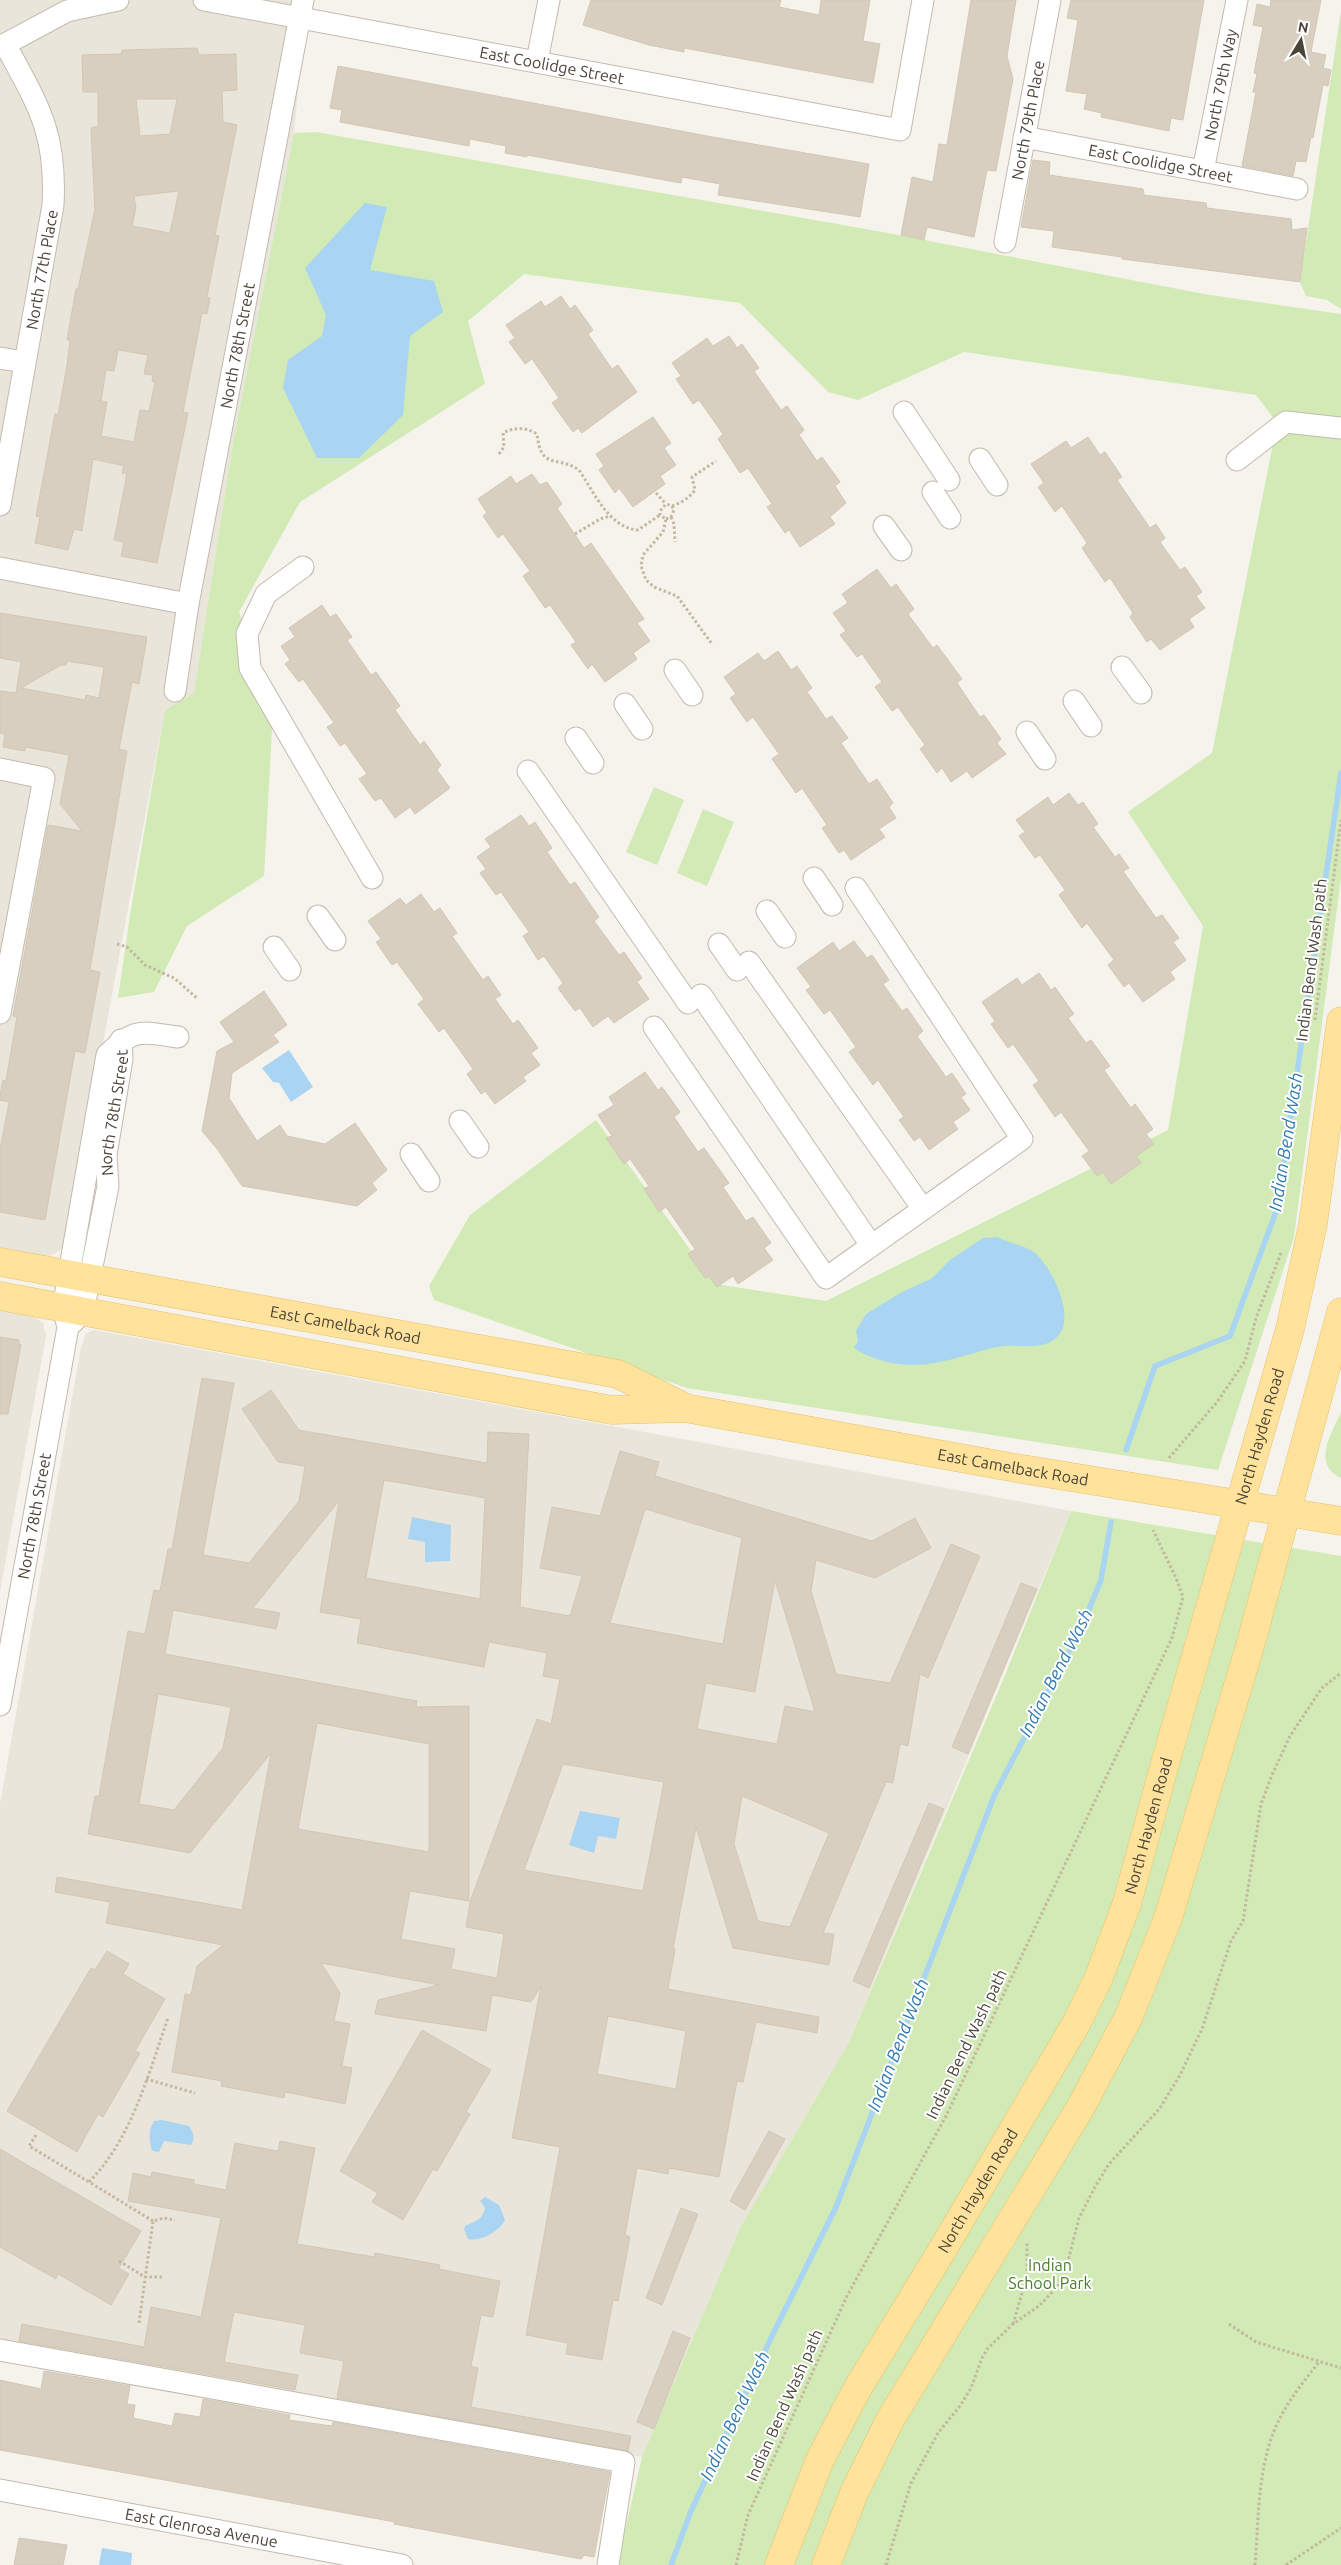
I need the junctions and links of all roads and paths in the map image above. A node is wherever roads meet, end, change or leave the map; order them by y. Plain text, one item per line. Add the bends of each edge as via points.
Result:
1 (118, 0) edge
2 (204, 0) edge
3 (548, 0) edge
4 (922, 0) edge
5 (1050, 0) edge
6 (1237, 0) edge
7 (301, 10) edge
8 (2, 45) edge
9 (537, 61) junction
10 (1024, 137) junction
11 (1203, 171) junction
12 (1296, 188) dead end
13 (1006, 242) dead end
14 (0, 358) edge
15 (24, 362) junction
16 (904, 412) dead end
17 (1341, 428) edge
18 (498, 454) dead end
19 (980, 459) dead end
20 (1237, 460) dead end
21 (716, 461) dead end
22 (996, 485) dead end
23 (656, 493) dead end
24 (666, 504) junction
25 (0, 505) edge
26 (672, 506) junction
27 (660, 515) junction
28 (610, 516) junction
29 (671, 517) junction
30 (950, 518) dead end
31 (666, 519) junction
32 (884, 526) dead end
33 (575, 534) dead end
34 (675, 542) dead end
35 (901, 550) dead end
36 (303, 567) dead end
37 (0, 568) edge
38 (188, 604) junction
39 (712, 644) dead end
40 (1122, 667) dead end
41 (675, 670) dead end
42 (175, 691) dead end
43 (1141, 693) dead end
44 (692, 695) dead end
45 (1074, 701) dead end
46 (625, 704) dead end
47 (1091, 726) dead end
48 (642, 729) dead end
49 (1027, 732) dead end
50 (576, 738) dead end
51 (1045, 758) dead end
52 (593, 763) dead end
53 (0, 770) edge
54 (528, 772) dead end
55 (1341, 820) edge
56 (372, 878) dead end
57 (814, 878) dead end
58 (856, 888) dead end
59 (832, 905) dead end
60 (767, 911) dead end
61 (318, 916) dead end
62 (785, 937) dead end
63 (335, 940) dead end
64 (117, 944) dead end
65 (719, 944) dead end
66 (274, 946) dead end
67 (290, 970) dead end
68 (198, 999) dead end
69 (0, 1013) edge
70 (1341, 1021) edge
71 (654, 1027) dead end
72 (1314, 1029) dead end
73 (178, 1037) dead end
74 (460, 1121) dead end
75 (478, 1147) dead end
76 (411, 1154) dead end
77 (429, 1181) dead end
78 (923, 1209) junction
79 (871, 1245) junction
80 (1282, 1250) dead end
81 (0, 1262) edge
82 (80, 1277) junction
83 (0, 1296) edge
84 (1341, 1312) edge
85 (71, 1316) junction
86 (685, 1408) junction
87 (1169, 1458) dead end
88 (1240, 1505) junction
89 (1288, 1512) junction
90 (1341, 1521) edge
91 (1153, 1530) dead end
92 (1341, 1672) edge
93 (0, 1705) edge
94 (168, 2018) dead end
95 (146, 2079) junction
96 (195, 2093) dead end
97 (36, 2135) dead end
98 (89, 2182) junction
99 (153, 2220) junction
100 (175, 2220) dead end
101 (1027, 2234) dead end
102 (119, 2261) dead end
103 (146, 2277) junction
104 (164, 2277) dead end
105 (139, 2322) dead end
106 (1013, 2324) junction
107 (1229, 2324) dead end
108 (0, 2350) edge
109 (1319, 2362) junction
110 (1341, 2368) edge
111 (0, 2490) edge
112 (1341, 2528) edge
113 (373, 2562) edge
114 (402, 2565) edge
115 (608, 2565) edge
116 (736, 2565) edge
117 (779, 2565) edge
118 (826, 2565) edge
119 (886, 2565) edge
120 (1255, 2565) edge
121 (1286, 2565) edge

1 - 8 street via 68,11
2 - 7 street, East Coolidge Street
3 - 9 street
4 - 9 street, East Coolidge Street via 900,130
5 - 10 street, North 79th Place
6 - 11 street, North 79th Way
7 - 9 street, East Coolidge Street
7 - 38 street, North 78th Street
8 - 15 street, North 77th Place via 38,105 48,134 54,171 53,205
10 - 11 street, East Coolidge Street
10 - 13 street, North 79th Place
11 - 12 street, East Coolidge Street
14 - 15 street
15 - 25 street, North 77th Place
16 - 30 street via 941,486
17 - 20 street via 1286,422
18 - 28 path via 504,447 503,433 511,428 530,430 537,434 542,455 548,461 579,470
19 - 22 street
21 - 26 path via 692,477 695,490 680,504
23 - 24 path
24 - 26 path
24 - 27 path via 662,506
26 - 29 path
27 - 28 path via 638,530 621,526
27 - 31 path
28 - 33 path
29 - 31 path
29 - 34 path
31 - 39 path via 663,532 643,555 641,566 646,580 654,587 677,596
32 - 35 street
36 - 56 street via 266,594 247,634 250,668
37 - 38 street
38 - 42 street, North 78th Street
40 - 43 street
41 - 44 street
45 - 47 street
46 - 48 street
49 - 51 street
50 - 52 street
53 - 69 street via 44,778
54 - 79 street
55 - 72 path, Indian Bend Wash path
57 - 59 street
58 - 78 street via 1022,1139
60 - 62 street
61 - 63 street
64 - 68 path via 127,947 145,966 174,978
65 - 78 street via 743,966
66 - 67 street
70 - 88 main road, North Hayden Road via 1324,1157 1305,1267
71 - 79 street via 826,1278
73 - 82 street, North 78th Street via 140,1032 121,1040 122,1058 106,1155 108,1186
74 - 75 street
76 - 77 street
78 - 79 street
80 - 87 path via 1256,1318 1245,1361 1217,1402
81 - 82 main road, East Camelback Road
82 - 85 street, North 78th Street
82 - 86 main road, East Camelback Road via 618,1374
83 - 85 main road, East Camelback Road
84 - 89 main road
85 - 86 main road, East Camelback Road via 612,1410
85 - 93 street, North 78th Street
86 - 88 main road, East Camelback Road
88 - 89 main road, East Camelback Road
88 - 117 main road, North Hayden Road via 1127,1903 1099,1977 1042,2083 859,2386 819,2462
89 - 90 main road, East Camelback Road
89 - 118 main road via 1168,1918 1130,2016 1086,2098 886,2428 854,2494
91 - 116 path, Indian Bend Wash path via 1182,1597 1172,1638 946,2116 847,2296 748,2515
92 - 106 path via 1322,1688 1290,1736 1272,1775 1261,1804 1243,1921 1231,1941 1202,2029 1180,2075 1160,2108 1109,2164 1095,2187 1079,2218 1066,2269 1056,2288 1040,2306
94 - 95 path
95 - 96 path
95 - 98 path via 136,2107 106,2164
97 - 98 path via 29,2146
98 - 99 path
99 - 100 path
99 - 103 path
101 - 106 path via 1027,2276
102 - 103 path
103 - 104 path
103 - 105 path
106 - 119 path via 988,2348 967,2394 922,2460 911,2483
107 - 109 path via 1256,2342
108 - 115 street via 624,2462
109 - 110 path
109 - 120 path via 1279,2419 1268,2449
111 - 113 street, East Glenrosa Avenue
112 - 121 path
113 - 114 street, East Glenrosa Avenue

